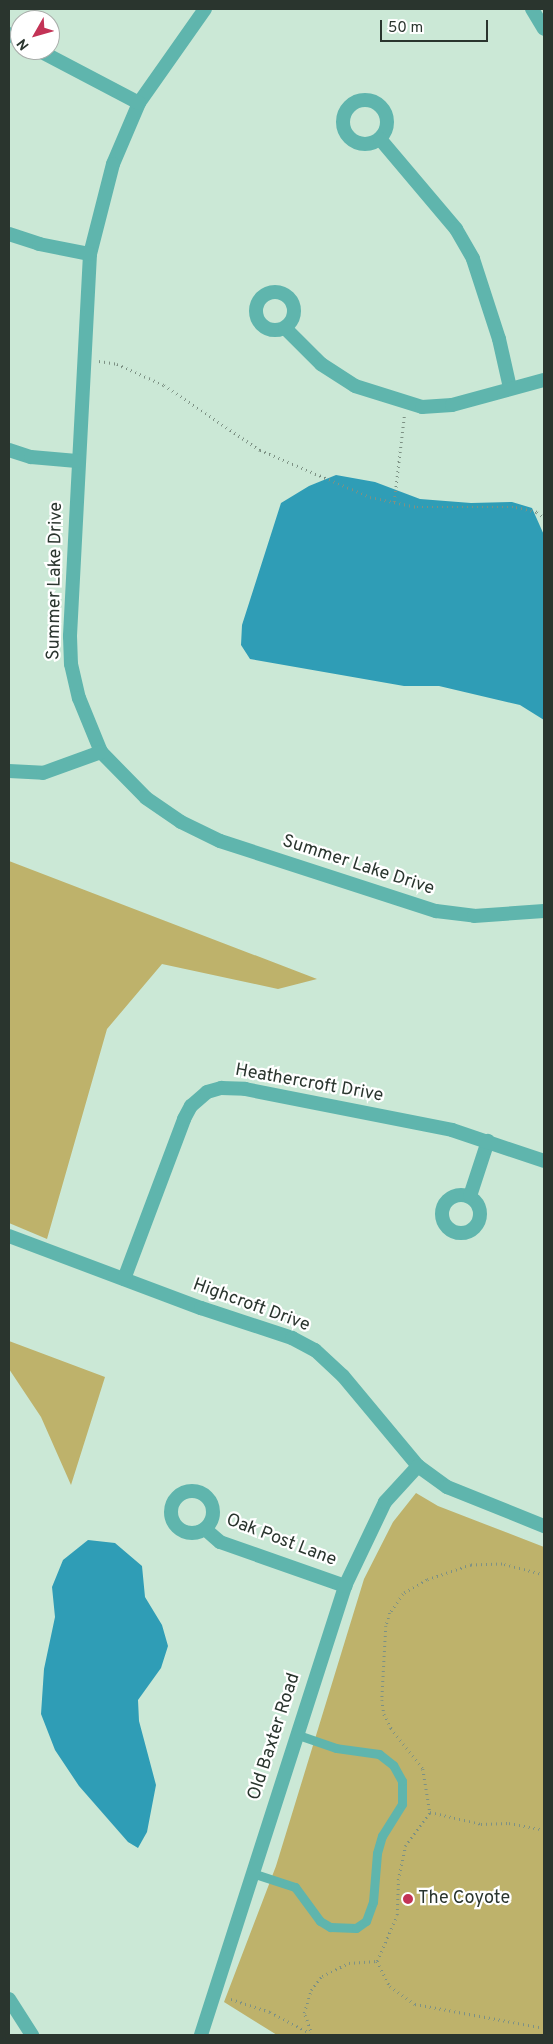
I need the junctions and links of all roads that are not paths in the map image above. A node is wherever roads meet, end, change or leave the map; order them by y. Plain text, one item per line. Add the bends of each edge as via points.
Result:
1 (205, 9) edge
2 (532, 9) edge
3 (544, 29) edge
4 (57, 60) edge
5 (139, 103) junction
6 (380, 139) dead end
7 (9, 234) edge
8 (90, 254) junction
9 (285, 328) dead end
10 (544, 380) edge
11 (510, 388) junction
12 (9, 450) edge
13 (78, 461) junction
14 (101, 752) junction
15 (9, 771) edge
16 (544, 911) edge
17 (488, 1141) junction
18 (544, 1161) edge
19 (470, 1196) dead end
20 (9, 1236) edge
21 (124, 1279) junction
22 (418, 1466) junction
23 (544, 1526) edge
24 (205, 1528) dead end
25 (345, 1586) junction
26 (295, 1734) junction
27 (252, 1873) junction
28 (9, 1999) edge
29 (32, 2035) edge
30 (201, 2035) edge

1 - 5 street, Summer Lake Drive
2 - 3 street
4 - 5 street
5 - 8 street, Summer Lake Drive via 113,164
6 - 11 street via 456,229 473,259 499,339
7 - 8 street via 39,244
8 - 13 street, Summer Lake Drive
9 - 11 street via 339,377 400,402 422,407 452,405
10 - 11 street
12 - 13 street via 31,457
13 - 14 street, Summer Lake Drive via 71,664 79,698
14 - 15 street via 43,774
14 - 16 street, Summer Lake Drive via 146,798 181,822 220,840 436,911 474,916
17 - 18 street, Heathercroft Drive
17 - 19 street
17 - 21 street, Heathercroft Drive via 452,1130 245,1089 221,1088 207,1092 191,1106 184,1119
20 - 21 street, Highcroft Drive
21 - 22 street, Highcroft Drive via 292,1338 315,1350 343,1376
22 - 23 street, Highcroft Drive via 447,1487
22 - 25 street, Old Baxter Road via 385,1502
24 - 25 street, Oak Post Lane via 220,1542
25 - 26 street, Old Baxter Road
26 - 27 street, Old Baxter Road
26 - 27 lane via 336,1748 379,1754 393,1765 402,1781 402,1804 382,1836 377,1853 374,1902 366,1921 356,1928 330,1927 320,1921 295,1887
27 - 30 street, Old Baxter Road
28 - 29 street

